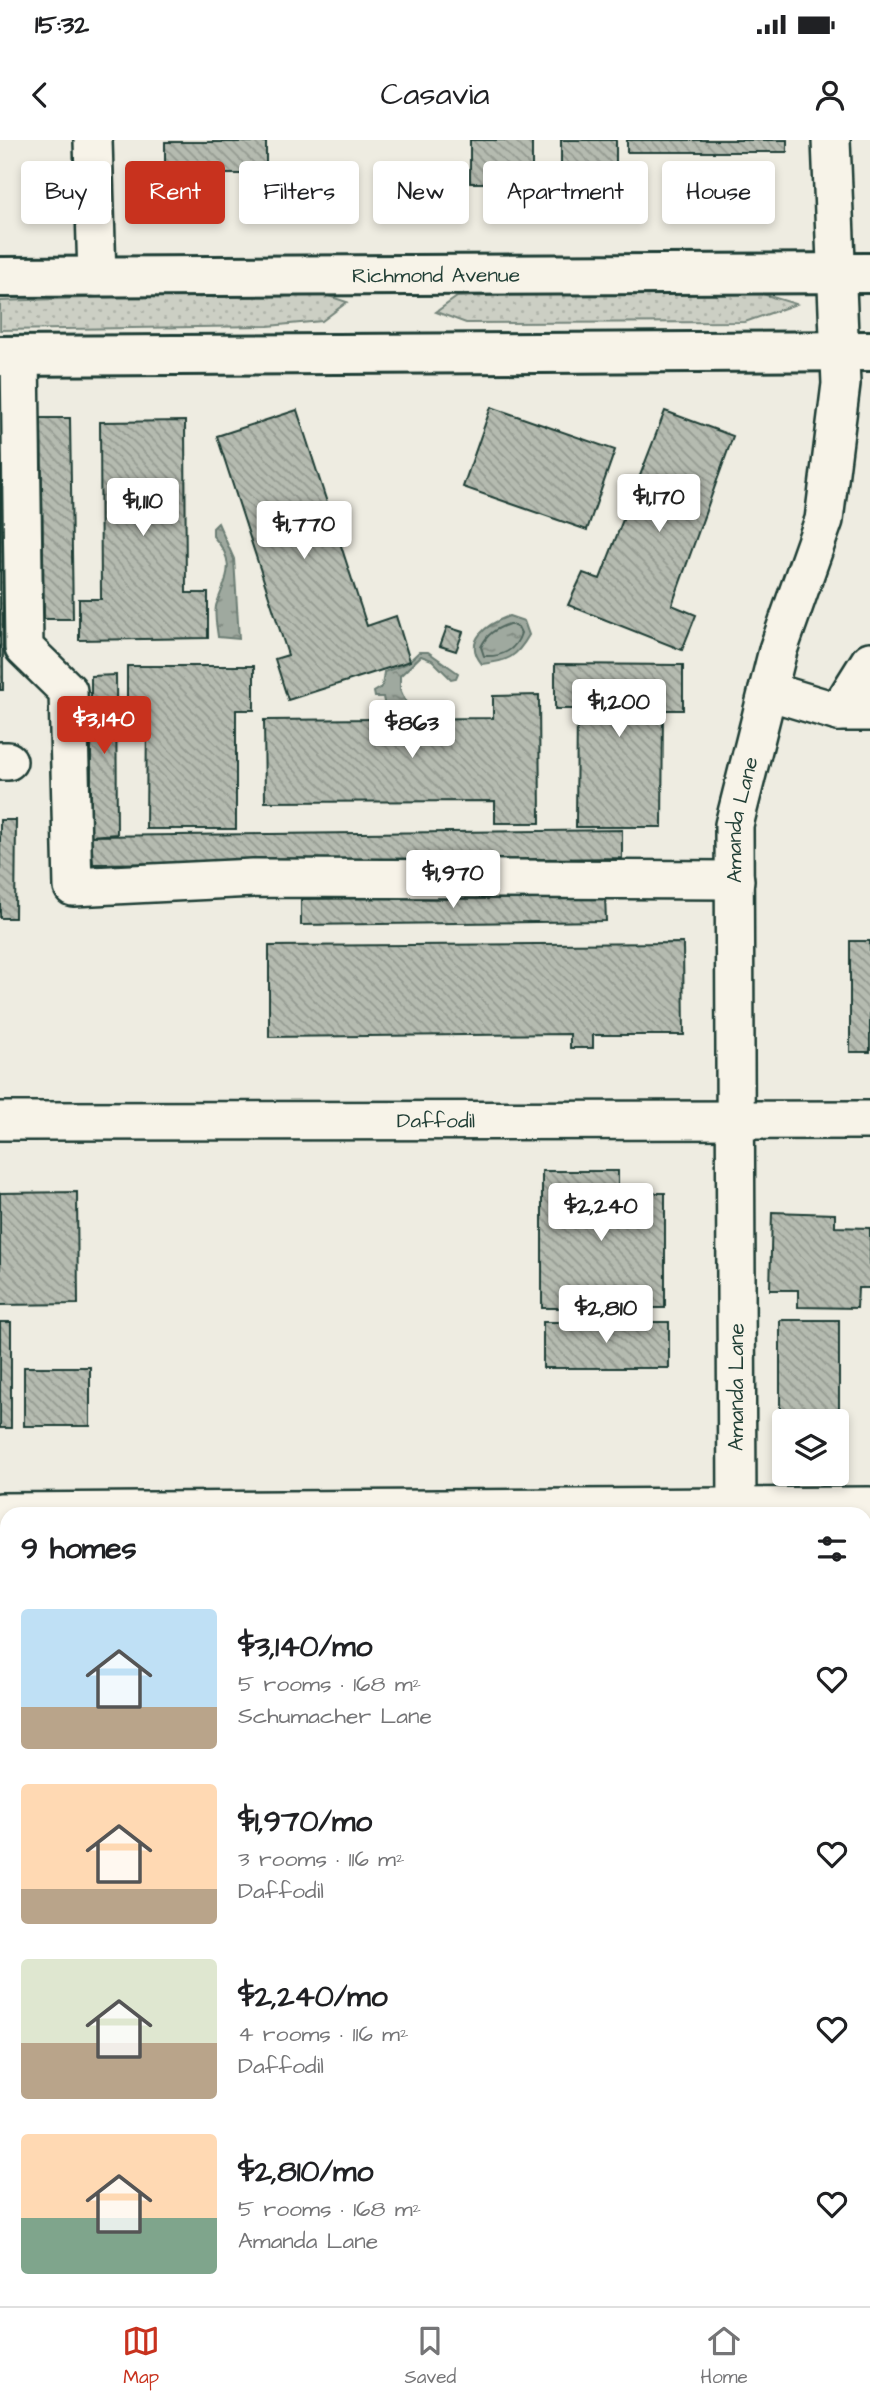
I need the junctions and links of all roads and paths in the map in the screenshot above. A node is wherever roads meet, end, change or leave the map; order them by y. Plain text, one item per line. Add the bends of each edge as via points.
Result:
1 (93, 140) edge
2 (831, 140) edge
3 (853, 273) edge
4 (0, 276) edge
5 (97, 277) junction
6 (855, 351) edge
7 (10, 356) edge
8 (870, 661) edge
9 (768, 691) junction
10 (854, 712) edge
11 (735, 880) junction
12 (870, 1120) edge
13 (0, 1121) edge
14 (735, 1121) junction
15 (870, 1506) edge
16 (737, 1507) edge
17 (843, 1507) edge

1 - 5 street
2 - 3 street, Amanda Lane
3 - 5 main road, Richmond Avenue
3 - 6 street, Amanda Lane
4 - 5 main road, Richmond Avenue
6 - 7 main road
6 - 9 street, Amanda Lane via 841,384 824,520
7 - 11 street via 21,404 24,648 68,691 73,887 253,878
8 - 10 street
9 - 10 street
9 - 11 street, Amanda Lane via 734,825
11 - 14 street, Amanda Lane
12 - 14 street, Daffodil
13 - 14 street, Daffodil
14 - 16 street, Amanda Lane
15 - 17 street

